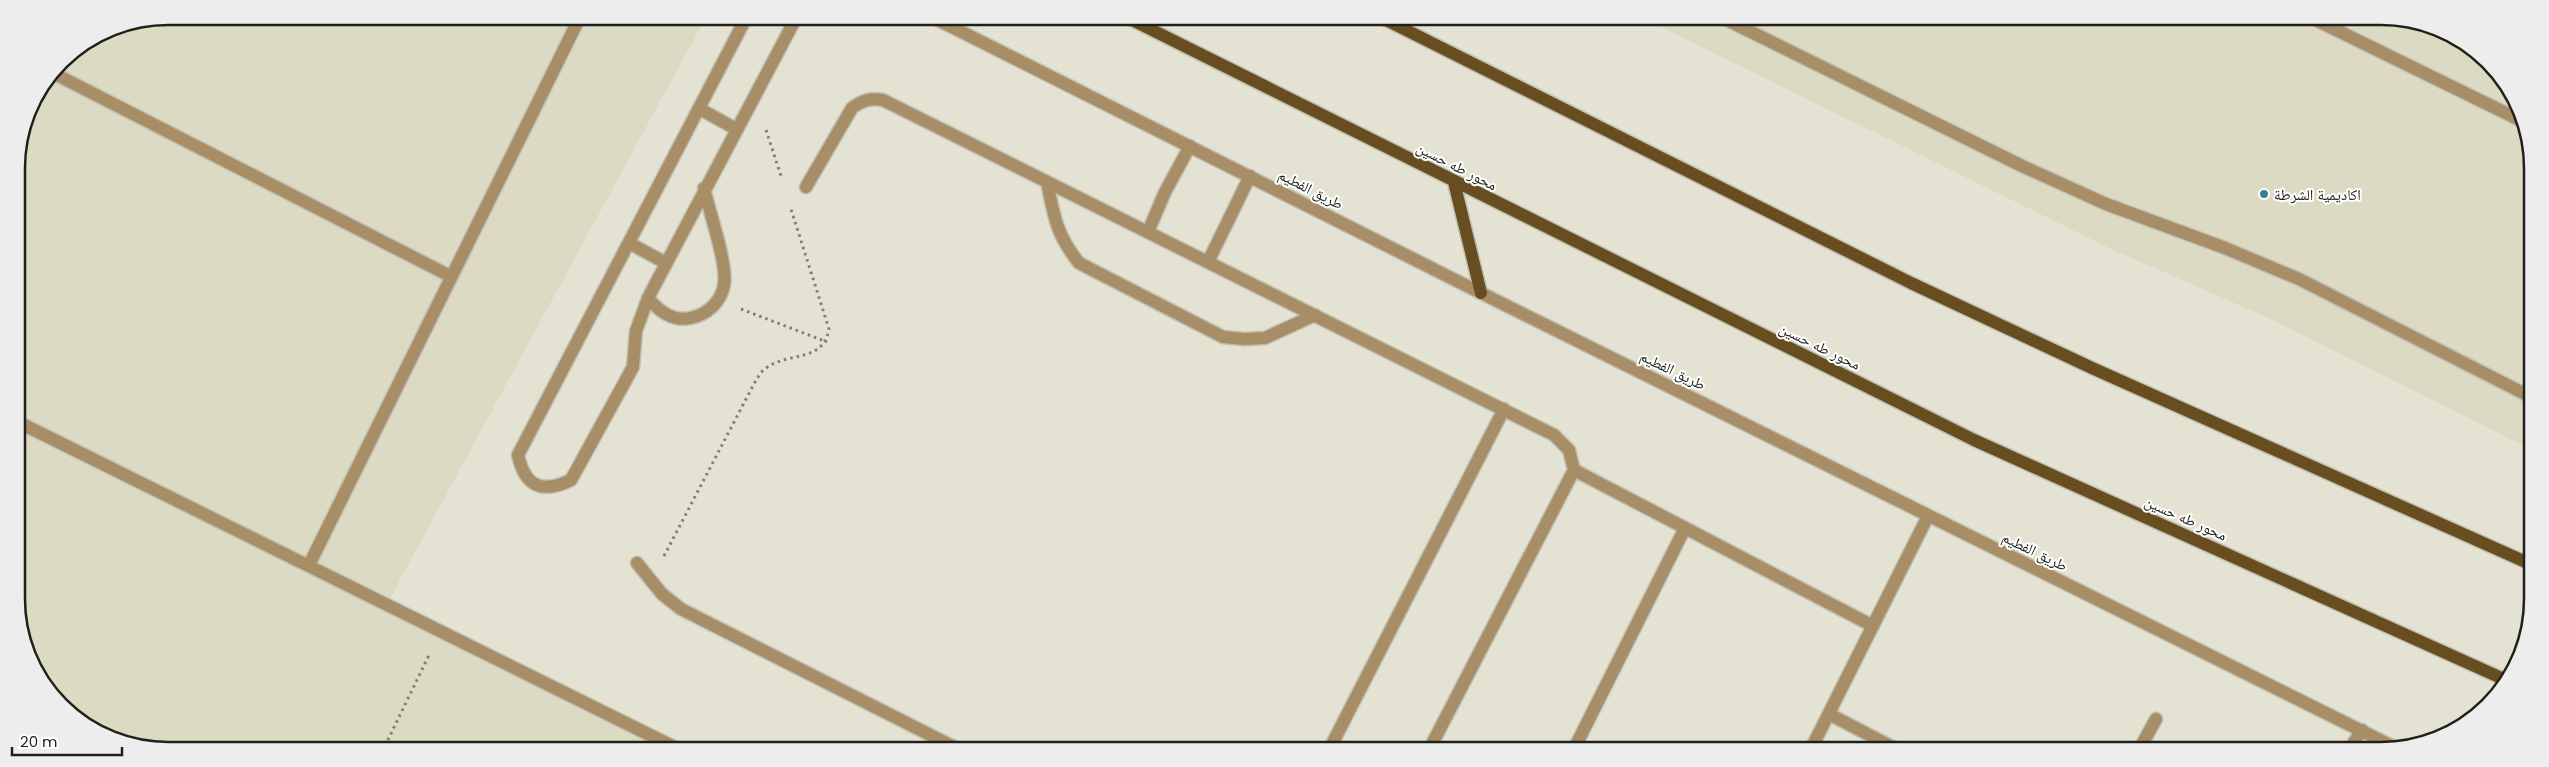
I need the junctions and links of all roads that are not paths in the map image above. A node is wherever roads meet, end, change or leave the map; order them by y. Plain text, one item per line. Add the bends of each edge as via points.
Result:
1 (576, 25) edge
2 (742, 25) edge
3 (792, 25) edge
4 (948, 25) edge
5 (1142, 25) edge
6 (1396, 25) edge
7 (1737, 25) edge
8 (2326, 25) edge
9 (59, 76) edge
10 (700, 109) junction
11 (2514, 117) edge
12 (736, 130) junction
13 (1190, 146) junction
14 (1250, 176) junction
15 (1047, 182) junction
16 (1454, 182) junction
17 (806, 187) dead end
18 (704, 188) junction
19 (1148, 232) junction
20 (629, 243) junction
21 (1208, 262) junction
22 (666, 263) junction
23 (450, 276) junction
24 (1481, 293) junction
25 (648, 298) junction
26 (1316, 315) junction
27 (2524, 393) edge
28 (1504, 409) junction
29 (25, 425) edge
30 (1574, 470) junction
31 (1928, 516) junction
32 (1685, 528) junction
33 (637, 562) dead end
34 (2524, 562) edge
35 (309, 565) junction
36 (1873, 626) junction
37 (2500, 678) edge
38 (1829, 714) junction
39 (2156, 719) dead end
40 (2362, 730) junction
41 (664, 742) edge
42 (944, 742) edge
43 (1333, 742) edge
44 (1433, 742) edge
45 (1578, 742) edge
46 (1815, 742) edge
47 (1883, 742) edge
48 (2143, 742) edge
49 (2355, 742) edge
50 (2385, 742) edge

1 - 23 street
2 - 10 street
3 - 12 street
4 - 13 street, طريق الفطيم
5 - 16 main road, محور طه حسين
6 - 34 main road via 1911,283
7 - 27 street via 2106,204 2299,279
8 - 11 street
9 - 23 street
10 - 12 street
10 - 20 street
12 - 18 street
13 - 14 street, طريق الفطيم
13 - 19 street
14 - 21 street
14 - 24 street, طريق الفطيم
15 - 17 street via 883,100 872,98 852,108
15 - 19 street
15 - 26 street via 1057,229 1065,246 1079,263 1223,337 1265,338
16 - 24 main road
16 - 37 main road, محور طه حسين via 1974,440
18 - 22 street
18 - 25 street via 724,268 724,285 718,301 706,312 690,318 673,317 658,309
19 - 21 street
20 - 22 street
20 - 25 street via 518,455 522,473 536,486 554,488 571,480 633,367 636,331
21 - 26 street
22 - 25 street
23 - 35 street
24 - 31 street, طريق الفطيم
26 - 28 street
28 - 30 street via 1554,435 1569,450
28 - 43 street
29 - 35 street
30 - 32 street
30 - 44 street
31 - 36 street
31 - 40 street, طريق الفطيم
32 - 36 street
32 - 45 street
33 - 42 street via 662,594 681,609
35 - 41 street
36 - 38 street
38 - 46 street
38 - 47 street
39 - 48 street
40 - 49 street
40 - 50 street, طريق الفطيم

